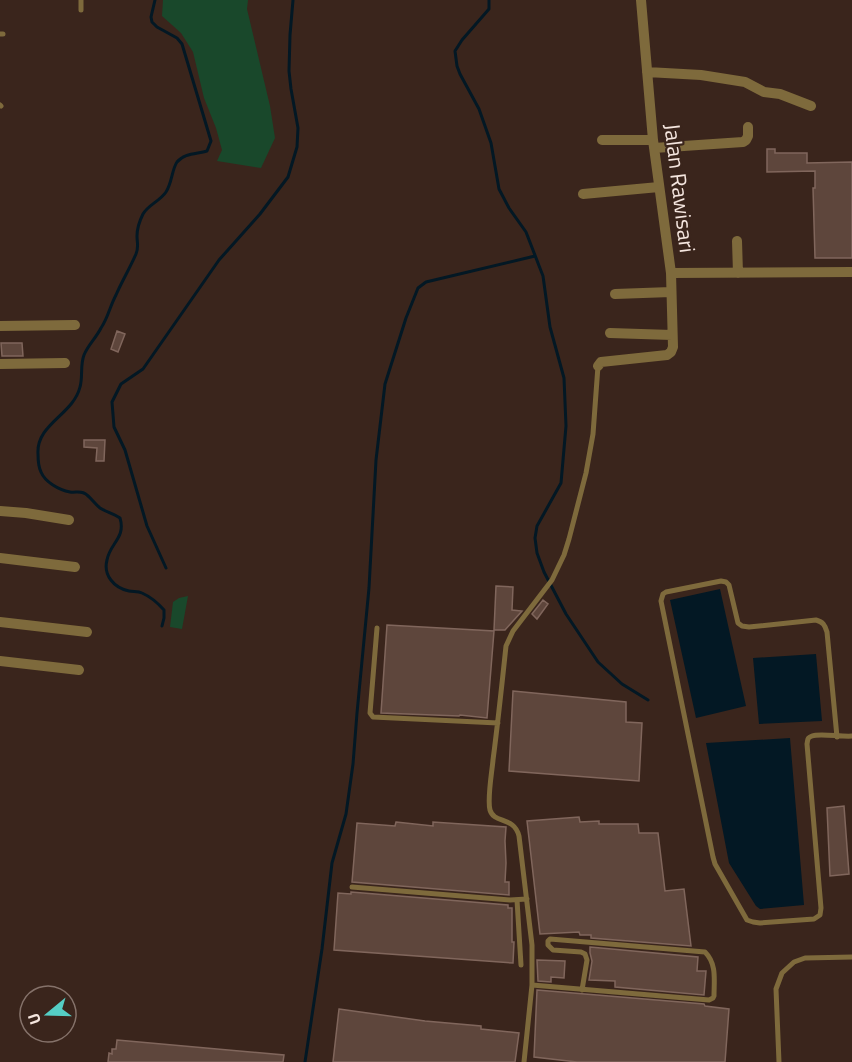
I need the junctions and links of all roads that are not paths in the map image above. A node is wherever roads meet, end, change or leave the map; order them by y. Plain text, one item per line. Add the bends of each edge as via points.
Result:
1 (81, 0) edge
2 (641, 0) edge
3 (81, 10) dead end
4 (647, 72) junction
5 (811, 106) dead end
6 (747, 127) dead end
7 (602, 140) dead end
8 (653, 144) junction
9 (659, 187) junction
10 (583, 194) dead end
11 (737, 241) dead end
12 (852, 272) edge
13 (671, 273) junction
14 (738, 273) junction
15 (671, 292) junction
16 (615, 294) dead end
17 (75, 325) dead end
18 (0, 326) edge
19 (610, 333) dead end
20 (672, 335) junction
21 (65, 363) dead end
22 (0, 364) edge
23 (597, 366) joint
24 (0, 511) edge
25 (69, 520) dead end
26 (0, 558) edge
27 (75, 567) dead end
28 (0, 622) edge
29 (376, 628) dead end
30 (87, 632) dead end
31 (0, 661) edge
32 (79, 670) dead end
33 (498, 723) junction
34 (852, 736) edge
35 (837, 737) junction
36 (352, 887) dead end
37 (526, 899) junction
38 (517, 900) junction
39 (852, 957) edge
40 (520, 965) dead end
41 (532, 985) junction
42 (582, 990) junction
43 (524, 1062) edge
44 (779, 1062) edge

1 - 3 lane
2 - 4 street, Jalan Rawisari
4 - 5 street via 746,82 764,92
4 - 8 street, Jalan Rawisari
6 - 8 street via 747,140 743,142
7 - 8 street
8 - 9 street, Jalan Rawisari
9 - 10 street
9 - 13 street, Jalan Rawisari
11 - 14 street
12 - 14 street, Jalan Rawisari
13 - 14 street, Jalan Rawisari
13 - 15 street
15 - 16 street
15 - 20 street
17 - 18 street
19 - 20 street
20 - 23 street via 672,352 667,355 601,362
21 - 22 street
23 - 33 lane via 593,434 569,539 552,580 509,637
24 - 25 street
26 - 27 street
28 - 30 street
29 - 33 lane via 370,713 373,717
31 - 32 street
33 - 37 lane via 489,809 518,832
34 - 35 lane
35 - 35 lane via 811,736 807,744 820,915 804,920 747,920 713,857 663,594 721,581 729,585 742,626 822,622 827,632
36 - 38 lane
37 - 38 lane
37 - 41 lane
38 - 40 lane
39 - 44 lane via 805,958 782,973 776,989
41 - 42 lane
41 - 43 lane
42 - 42 lane via 709,1000 714,996 714,969 705,952 550,939 548,945 553,950 585,954

